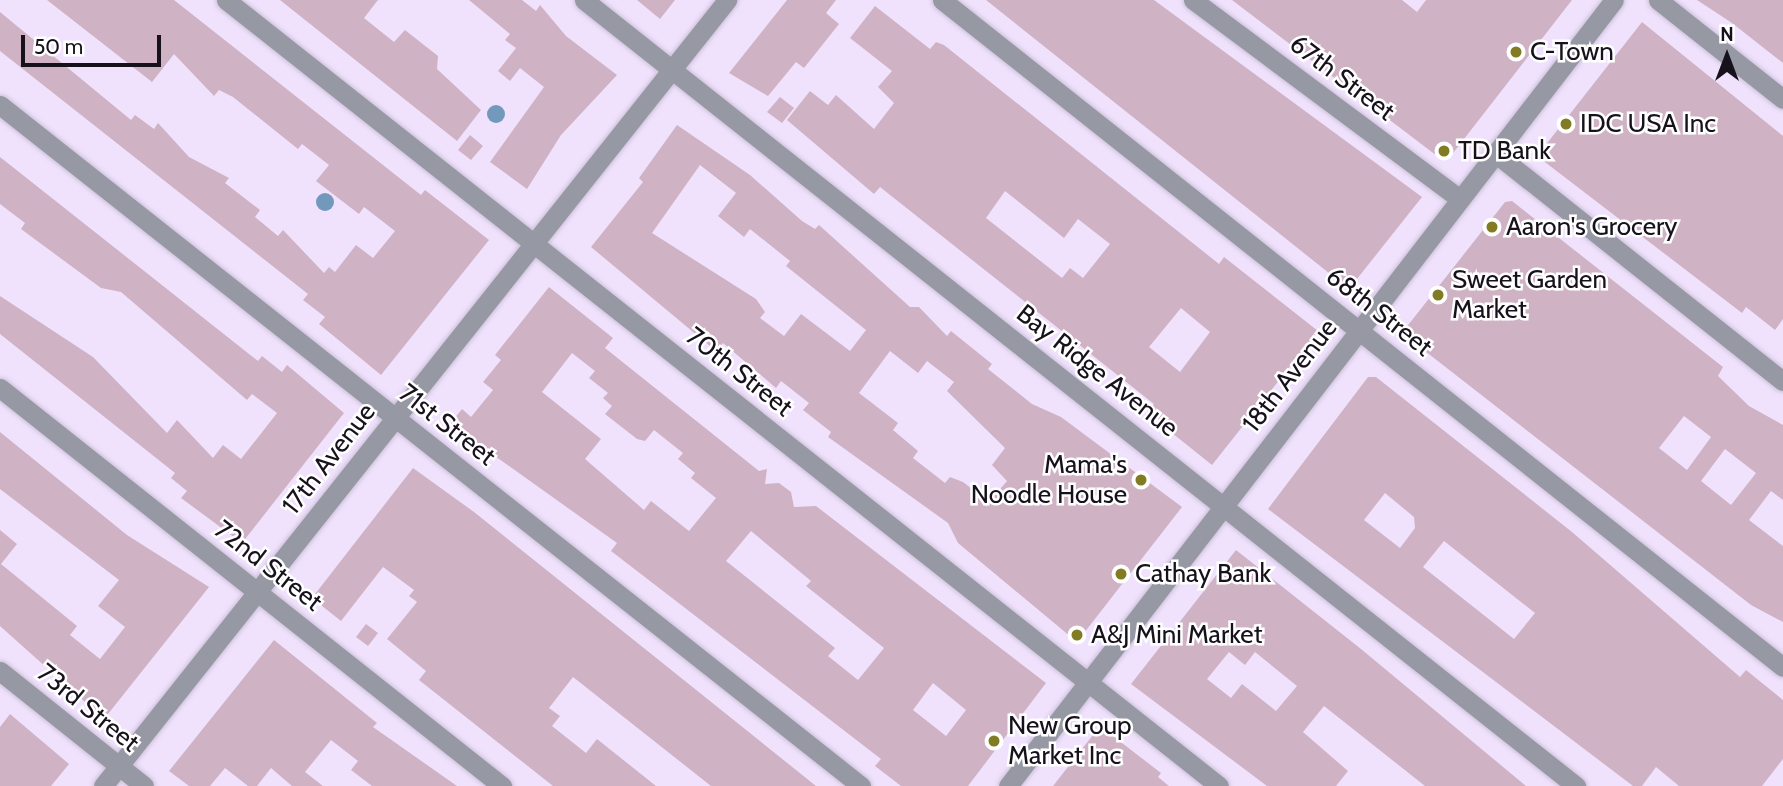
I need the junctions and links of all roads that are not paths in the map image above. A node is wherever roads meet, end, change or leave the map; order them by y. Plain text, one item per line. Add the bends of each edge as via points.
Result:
1 (226, 0) edge
2 (584, 0) edge
3 (727, 0) edge
4 (942, 0) edge
5 (1193, 0) edge
6 (1614, 0) edge
7 (1658, 0) edge
8 (672, 70) junction
9 (1783, 100) edge
10 (0, 105) edge
11 (1495, 153) junction
12 (1459, 198) junction
13 (534, 244) junction
14 (1359, 330) junction
15 (1783, 381) edge
16 (0, 388) edge
17 (395, 418) junction
18 (1224, 505) junction
19 (257, 592) junction
20 (1783, 667) edge
21 (0, 671) edge
22 (1088, 681) junction
23 (119, 766) junction
24 (103, 786) edge
25 (144, 786) edge
26 (502, 786) edge
27 (861, 786) edge
28 (1008, 786) edge
29 (1220, 786) edge
30 (1576, 786) edge

1 - 13 street, 70th Street
2 - 8 street, Bay Ridge Avenue
3 - 8 street, 17th Avenue
4 - 14 street, 68th Street
5 - 12 street, 67th Street
6 - 11 street, 18th Avenue
7 - 9 street
8 - 13 street, 17th Avenue
8 - 18 street, Bay Ridge Avenue
10 - 17 street, 71st Street
11 - 12 street, 18th Avenue
11 - 15 street
12 - 14 street, 18th Avenue
13 - 17 street, 17th Avenue
13 - 22 street, 70th Street
14 - 18 street, 18th Avenue
14 - 20 street, 68th Street
16 - 19 street, 72nd Street
17 - 19 street, 17th Avenue
17 - 27 street, 71st Street
18 - 22 street, 18th Avenue
18 - 30 street, Bay Ridge Avenue
19 - 23 street, 17th Avenue
19 - 26 street, 72nd Street
21 - 23 street, 73rd Street
22 - 28 street, 18th Avenue
22 - 29 street, 70th Street
23 - 24 street, 17th Avenue
23 - 25 street, 73rd Street

